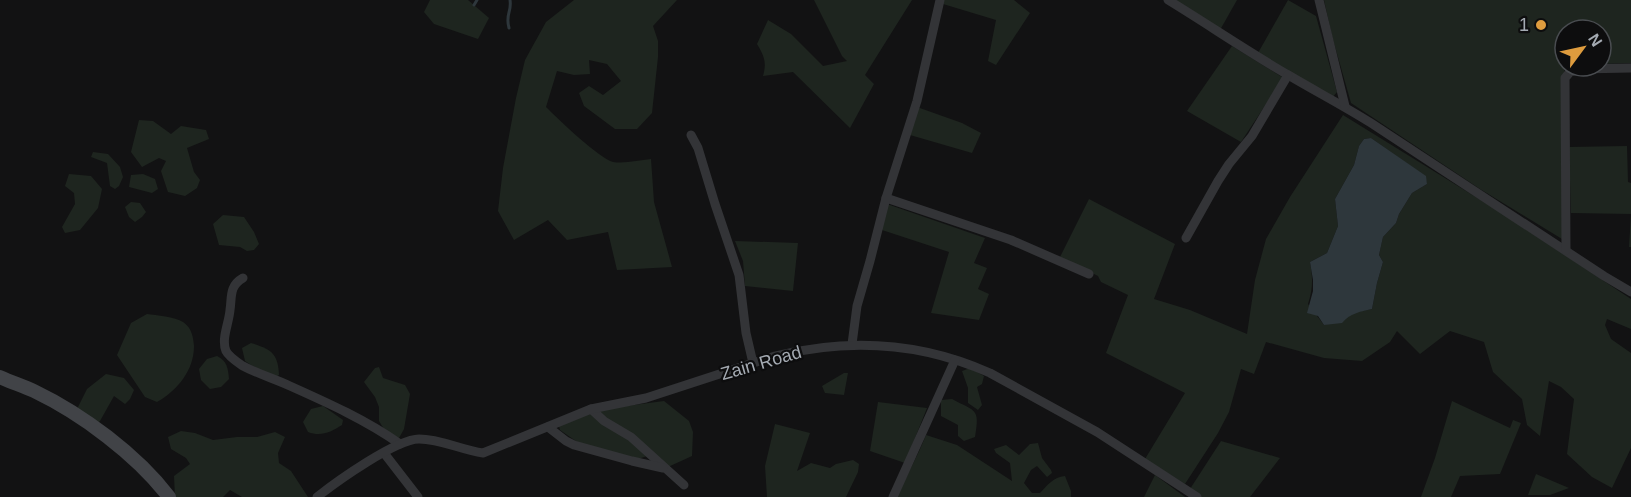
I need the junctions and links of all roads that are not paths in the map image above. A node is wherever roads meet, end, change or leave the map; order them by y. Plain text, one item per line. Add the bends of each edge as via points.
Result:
1 (940, 0) edge
2 (1168, 0) edge
3 (1318, 0) edge
4 (1631, 68) edge
5 (1288, 75) junction
6 (1345, 106) junction
7 (691, 135) dead end
8 (886, 198) junction
9 (1186, 238) dead end
10 (1566, 250) junction
11 (1089, 274) dead end
12 (243, 279) dead end
13 (1631, 292) edge
14 (852, 344) junction
15 (955, 360) junction
16 (753, 363) junction
17 (0, 377) edge
18 (591, 410) junction
19 (548, 427) junction
20 (400, 444) junction
21 (384, 453) junction
22 (663, 468) junction
23 (684, 485) dead end
24 (169, 497) edge
25 (317, 497) edge
26 (418, 497) edge
27 (893, 497) edge
28 (1197, 497) edge

1 - 8 street via 917,100
2 - 5 street
3 - 6 street
4 - 10 street via 1580,69 1565,78
5 - 6 street
5 - 9 street
6 - 10 street
7 - 16 street via 740,275
8 - 11 street via 1011,240
8 - 14 street via 855,315
10 - 13 street
12 - 20 street via 231,293 225,338 228,354 242,365 357,418
14 - 15 street, Zain Road via 884,345
14 - 16 street, Zain Road via 797,350
15 - 27 street
15 - 28 street, Zain Road via 1008,382 1097,432
16 - 18 street, Zain Road via 646,398
17 - 24 main road via 77,416 136,460
18 - 19 street, Zain Road
18 - 22 street via 631,437
19 - 20 street, Zain Road via 483,453 417,439
19 - 22 street via 574,445
20 - 21 street, Zain Road
21 - 25 street, Zain Road
21 - 26 street
22 - 23 street

